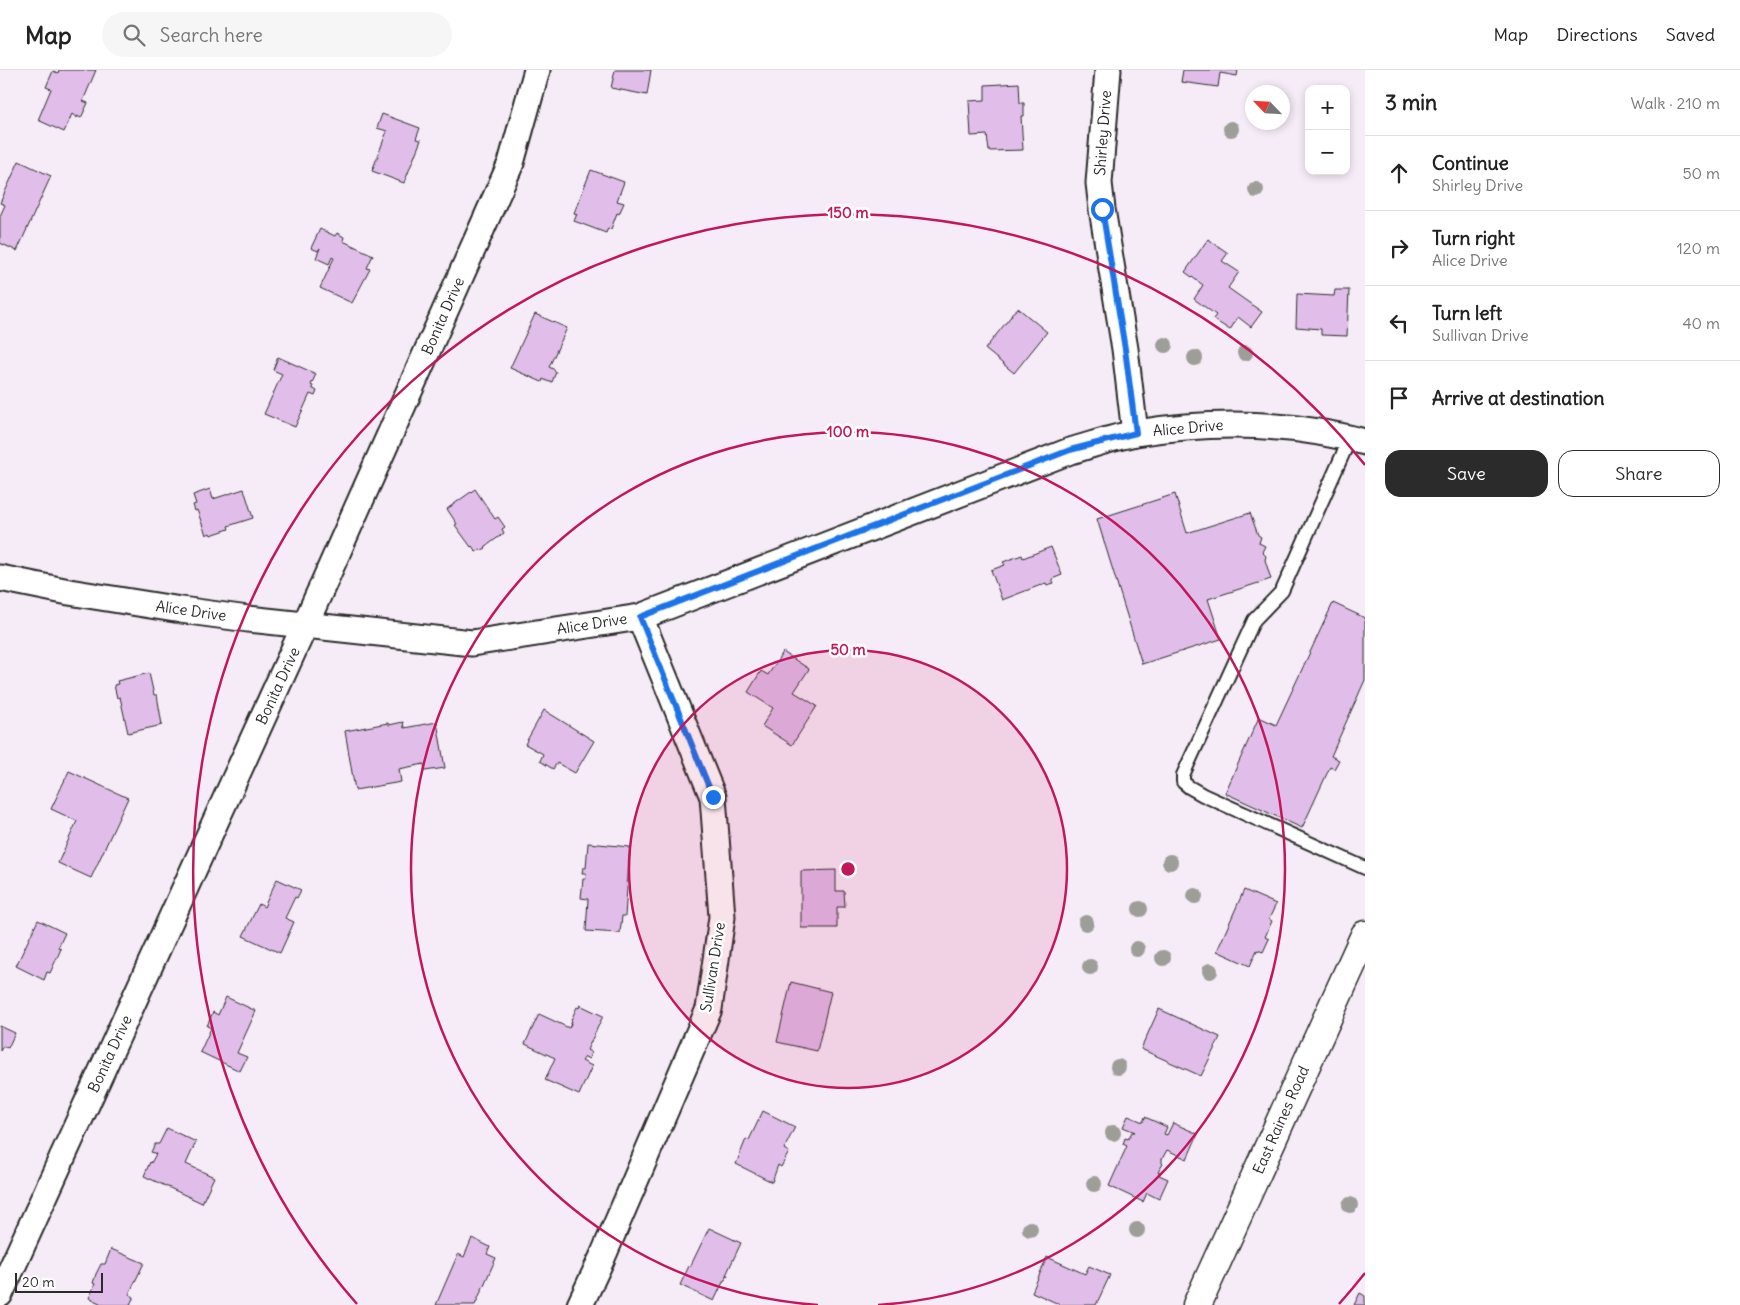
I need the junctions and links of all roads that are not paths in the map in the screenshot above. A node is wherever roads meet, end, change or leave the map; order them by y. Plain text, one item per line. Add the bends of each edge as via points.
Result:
1 (537, 70) edge
2 (1108, 70) edge
3 (1136, 433) junction
4 (1358, 440) edge
5 (0, 578) edge
6 (640, 617) junction
7 (305, 625) junction
8 (1365, 868) edge
9 (1365, 935) edge
10 (0, 1294) edge
11 (580, 1305) edge
12 (1197, 1305) edge

1 - 7 street, Bonita Drive via 512,163
2 - 3 street, Shirley Drive via 1099,183
3 - 4 street, Alice Drive via 1229,424 1284,427
3 - 6 street, Alice Drive via 1070,450
4 - 8 lane via 1282,590 1254,620 1183,782 1203,795
5 - 7 street, Alice Drive via 181,610
6 - 7 street, Alice Drive via 472,643
6 - 11 street, Sullivan Drive via 713,797 722,917 709,1009
7 - 10 street, Bonita Drive
9 - 12 main road, East Raines Road

